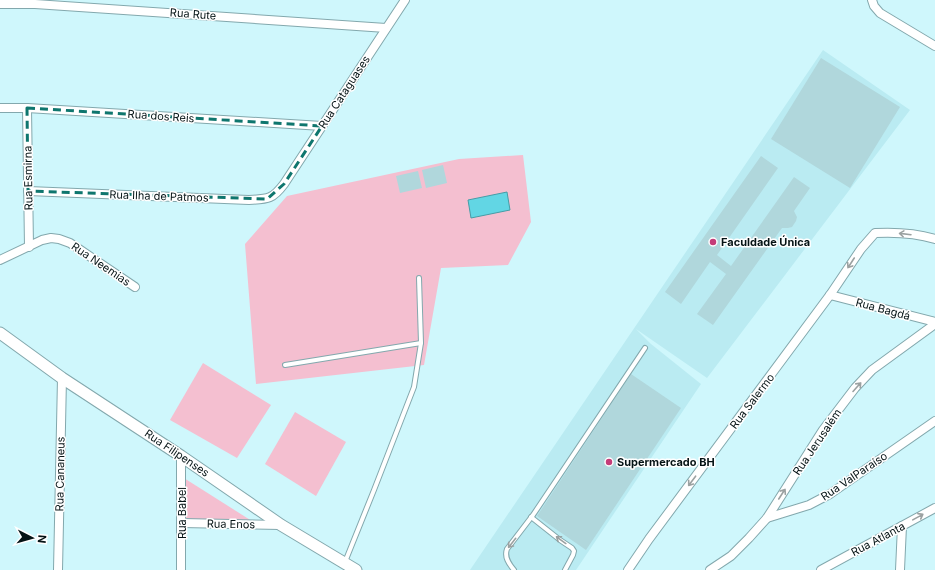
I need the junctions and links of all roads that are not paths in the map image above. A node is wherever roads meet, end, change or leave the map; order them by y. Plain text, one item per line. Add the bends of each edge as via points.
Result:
1 (405, 0) edge
2 (872, 0) edge
3 (0, 4) edge
4 (386, 28) junction
5 (935, 46) edge
6 (0, 108) edge
7 (27, 108) junction
8 (322, 126) junction
9 (284, 184) joint
10 (28, 191) junction
11 (935, 239) edge
12 (28, 247) junction
13 (0, 260) edge
14 (419, 278) dead end
15 (135, 286) dead end
16 (830, 295) junction
17 (935, 323) edge
18 (0, 333) edge
19 (421, 342) junction
20 (645, 348) dead end
21 (286, 365) dead end
22 (62, 378) junction
23 (935, 421) edge
24 (181, 456) junction
25 (935, 508) edge
26 (531, 517) junction
27 (767, 518) junction
28 (182, 524) junction
29 (281, 525) junction
30 (902, 526) junction
31 (344, 563) junction
32 (58, 570) edge
33 (181, 570) edge
34 (356, 570) edge
35 (514, 570) edge
36 (565, 570) edge
37 (628, 570) edge
38 (710, 570) edge
39 (821, 570) edge
40 (900, 570) edge

1 - 4 street, Rua Cataguases
2 - 5 street via 880,13
3 - 4 street, Rua Rute via 36,4
4 - 8 street, Rua Cataguases
6 - 7 street, Rua dos Reis
7 - 8 street, Rua dos Reis
7 - 10 street, Rua Esmirna
8 - 9 street, Rua Cataguases
9 - 10 street, Rua Ilha de Patmos via 274,196 248,200
10 - 12 street, Rua Esmirna
11 -> 16 street, Rua Salermo via 893,232 875,233
12 - 13 street, Rua Neemias
12 - 15 street, Rua Neemias via 51,238 70,243
14 - 19 lane
16 - 17 street, Rua Bagdá
16 -> 37 street, Rua Salermo
27 -> 17 street, Rua Jerusalém via 823,430 855,388 872,370
18 - 22 street, Rua Filipenses
19 - 21 lane
19 - 31 lane via 414,387
20 - 26 lane
22 - 24 street, Rua Filipenses
22 - 32 street, Rua Cananeus
23 - 27 street, Rua ValParaíso via 830,494 809,505
24 - 28 street, Rua Babel
24 - 29 street, Rua Filipenses
30 -> 25 street, Rua Atlanta
26 -> 35 lane via 505,554
36 -> 26 lane via 574,551
27 - 38 street, Rua Jerusalém via 731,556
28 - 29 street, Rua Enos
28 - 33 street, Rua Babel
29 - 31 street, Rua Filipenses
30 - 39 street, Rua Atlanta
30 - 40 street
31 - 34 street, Rua Filipenses

